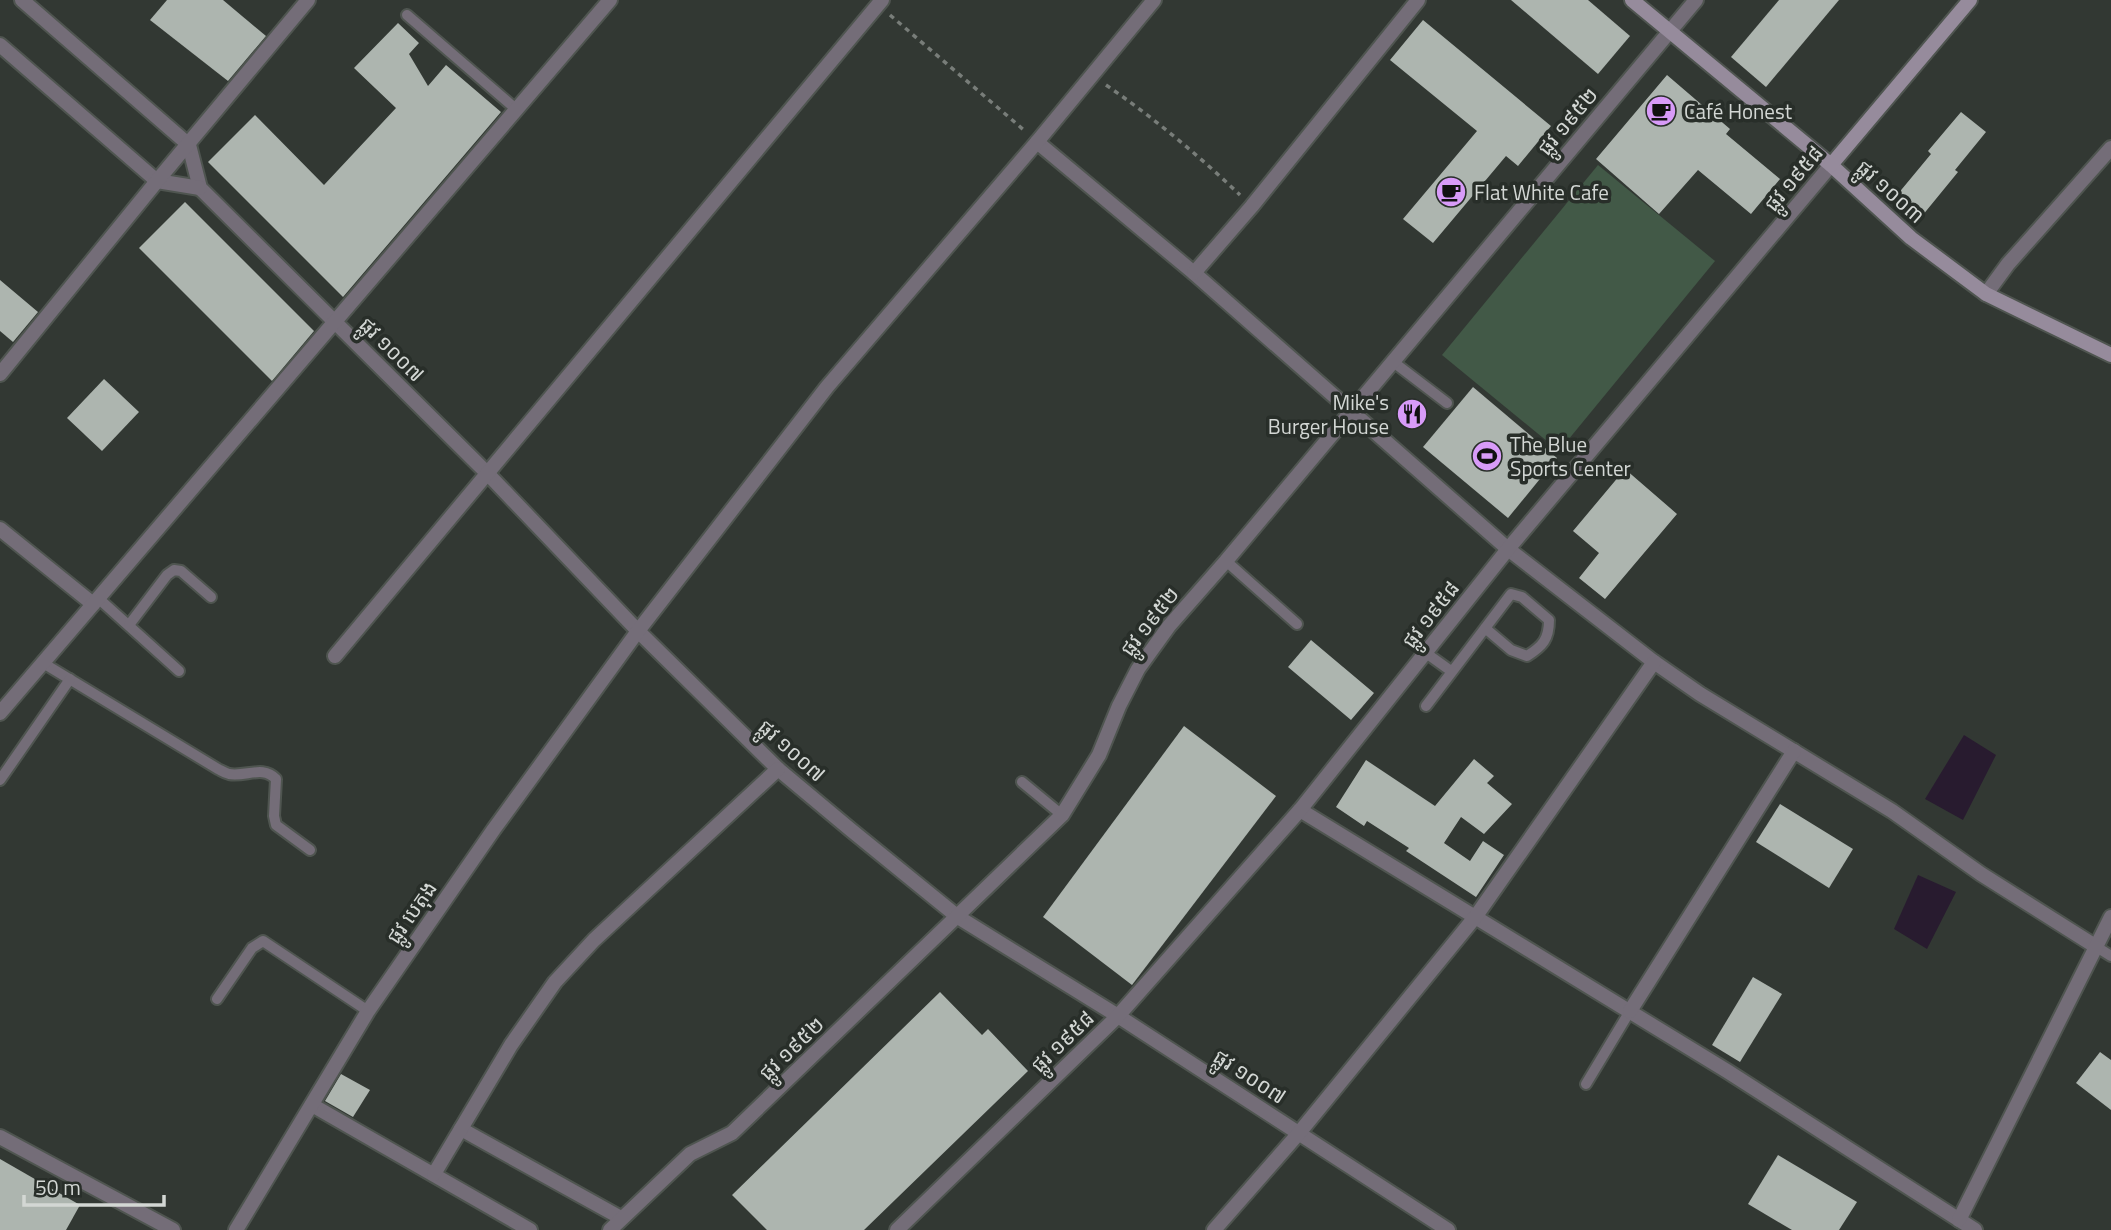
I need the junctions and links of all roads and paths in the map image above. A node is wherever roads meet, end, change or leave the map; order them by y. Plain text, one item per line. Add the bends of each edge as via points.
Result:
1 (308, 0) edge
2 (610, 0) edge
3 (1154, 0) edge
4 (1418, 0) edge
5 (1632, 0) edge
6 (1696, 0) edge
7 (1969, 0) edge
8 (24, 1) edge
9 (878, 1) edge
10 (407, 15) dead end
11 (1670, 31) junction
12 (0, 45) edge
13 (1092, 75) junction
14 (517, 110) junction
15 (1037, 142) junction
16 (189, 145) junction
17 (2111, 148) edge
18 (1830, 165) junction
19 (157, 181) junction
20 (200, 188) junction
21 (1252, 206) junction
22 (1194, 273) junction
23 (1986, 294) junction
24 (334, 321) junction
25 (2111, 355) edge
26 (1392, 361) junction
27 (3, 366) edge
28 (1447, 403) dead end
29 (1351, 411) junction
30 (487, 473) junction
31 (0, 529) edge
32 (1508, 550) junction
33 (1226, 561) junction
34 (211, 597) dead end
35 (96, 601) junction
36 (1297, 624) dead end
37 (129, 625) junction
38 (1485, 628) junction
39 (638, 631) junction
40 (1426, 653) junction
41 (335, 656) dead end
42 (1654, 662) junction
43 (43, 663) junction
44 (179, 671) dead end
45 (1451, 671) junction
46 (70, 679) junction
47 (1426, 706) dead end
48 (0, 713) edge
49 (1794, 751) junction
50 (778, 769) junction
51 (0, 780) edge
52 (1022, 782) dead end
53 (1300, 810) junction
54 (1062, 815) junction
55 (310, 850) dead end
56 (1476, 916) junction
57 (958, 917) junction
58 (2111, 917) edge
59 (2095, 946) junction
60 (2111, 956) edge
61 (217, 999) dead end
62 (368, 1011) junction
63 (1630, 1011) junction
64 (1118, 1016) junction
65 (1586, 1084) dead end
66 (312, 1105) junction
67 (461, 1129) junction
68 (1299, 1133) junction
69 (0, 1137) edge
70 (434, 1174) junction
71 (621, 1218) junction
72 (1959, 1220) junction
73 (173, 1230) edge
74 (236, 1230) edge
75 (530, 1230) edge
76 (610, 1230) edge
77 (897, 1230) edge
78 (1213, 1230) edge
79 (1448, 1230) edge
80 (1975, 1230) edge

1 - 16 street
2 - 14 street
3 - 13 street, ផ្លូវ បេតុង
4 - 21 street
5 - 11 street, ផ្លូវ ១០០៣
6 - 11 street, ផ្លូវ ១៩៥២
7 - 18 street, ផ្លូវ ១៩៥៨
8 - 16 street
9 - 15 path
9 - 30 street
10 - 14 lane
11 - 18 street, ផ្លូវ ១០០៣
11 - 26 street, ផ្លូវ ១៩៥២
12 - 19 street
13 - 15 street, ផ្លូវ បេតុង
13 - 21 path via 1193,151
14 - 24 street
15 - 22 street
15 - 39 street, ផ្លូវ បេតុង via 827,387
16 - 19 street
16 - 20 street
17 - 23 street
18 - 23 street, ផ្លូវ ១០០៣ via 1911,238
18 - 32 street, ផ្លូវ ១៩៥៨
19 - 20 street
19 - 27 street
20 - 24 street, ផ្លូវ ១០០៧
21 - 22 street
22 - 29 street
23 - 25 street, ផ្លូវ ១០០៣
24 - 30 street, ផ្លូវ ១០០៧
24 - 35 street
26 - 28 lane
26 - 29 street, ផ្លូវ ១៩៥២
29 - 32 street
29 - 33 street, ផ្លូវ ១៩៥២
30 - 39 street, ផ្លូវ ១០០៧
30 - 41 street
31 - 35 street
32 - 40 street, ផ្លូវ ១៩៥៨
32 - 42 street
33 - 36 lane
33 - 54 street, ផ្លូវ ១៩៥២ via 1138,668 1099,755
34 - 37 lane via 174,570
35 - 37 lane
35 - 43 street
37 - 44 lane
38 - 38 lane via 1511,650 1527,656 1541,648 1549,634 1549,620 1511,594
38 - 45 lane
39 - 50 street, ផ្លូវ ១០០៧
39 - 62 street, ផ្លូវ បេតុង
40 - 45 lane
40 - 53 street, ផ្លូវ ១៩៥៨
42 - 49 street
42 - 56 street
43 - 46 lane
43 - 48 street
45 - 47 lane
46 - 51 lane
46 - 55 lane via 218,769 230,774 271,774 276,779 276,825
49 - 59 street
49 - 63 street
50 - 57 street, ផ្លូវ ១០០៧
50 - 67 street via 555,982
52 - 54 lane
53 - 56 street
53 - 64 street, ផ្លូវ ១៩៥៨
54 - 57 street, ផ្លូវ ១៩៥២
56 - 63 street
56 - 68 street
57 - 64 street, ផ្លូវ ១០០៧
57 - 71 street, ផ្លូវ ១៩៥២ via 732,1133 690,1154
58 - 59 street
59 - 60 lane
59 - 72 street
61 - 62 lane via 252,948 263,941
62 - 66 street, ផ្លូវ បេតុង
63 - 65 lane
63 - 72 street
64 - 68 street, ផ្លូវ ១០០៧
64 - 77 street, ផ្លូវ ១៩៥៨
66 - 70 street
66 - 74 street, ផ្លូវ បេតុង
67 - 70 street
67 - 71 street
68 - 78 street
68 - 79 street, ផ្លូវ ១០០៧
69 - 73 street
70 - 75 street
71 - 76 street, ផ្លូវ ១៩៥២
72 - 80 street

